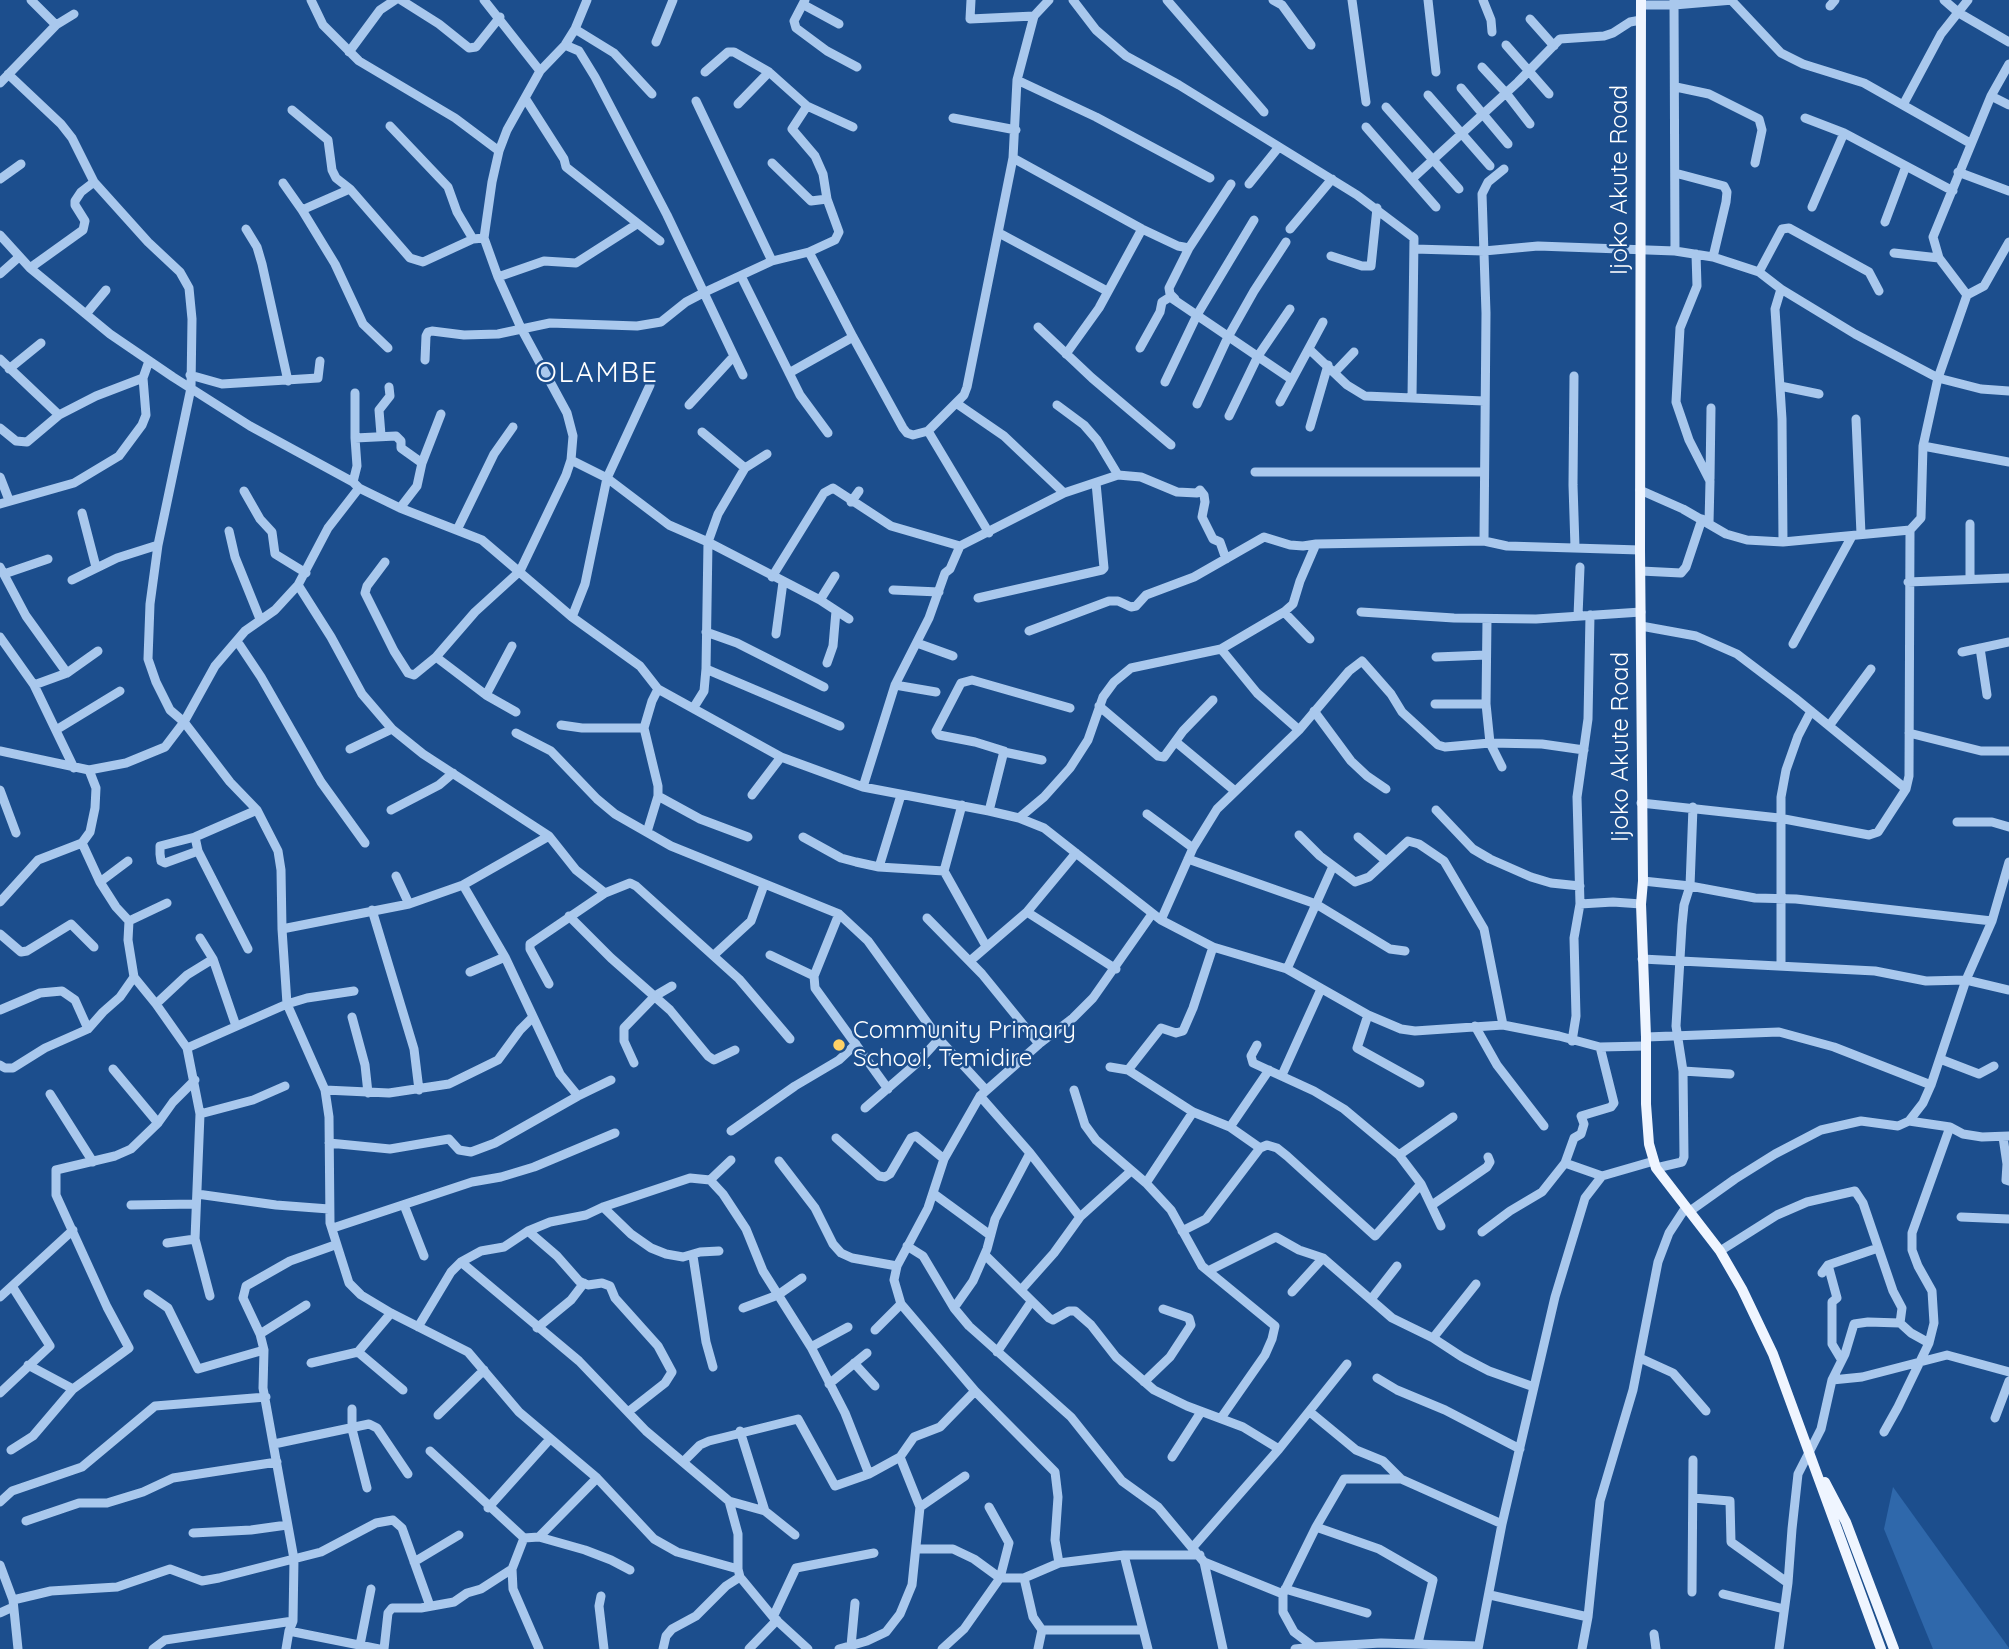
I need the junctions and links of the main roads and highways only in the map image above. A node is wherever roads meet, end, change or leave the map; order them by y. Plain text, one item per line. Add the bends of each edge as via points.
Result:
1 (1641, 3) edge
2 (1810, 1452) junction
3 (1881, 1649) edge
4 (1894, 1649) edge

1 - 2 main road, Ijoko Akute Road via 1641,904 1649,1144 1655,1164 1720,1251 1742,1289 1773,1354
2 - 3 main road, Ijoko Akute Road
2 - 4 main road, Ijoko Akute Road via 1846,1522

